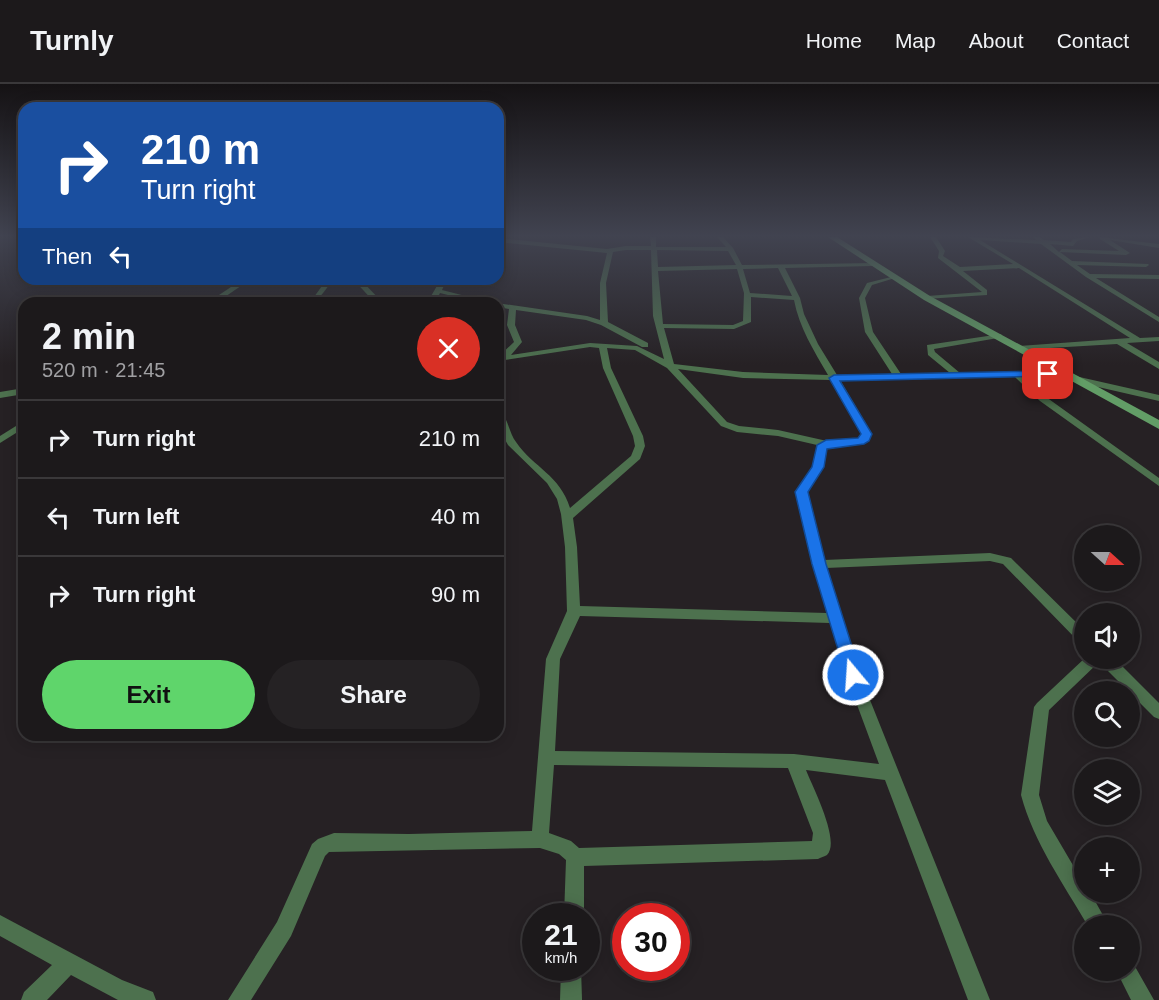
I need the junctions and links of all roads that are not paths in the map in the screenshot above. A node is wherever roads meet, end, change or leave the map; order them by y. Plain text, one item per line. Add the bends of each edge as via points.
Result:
1 (604, 280) edge
2 (657, 280) edge
3 (742, 280) edge
4 (788, 280) edge
5 (885, 280) edge
6 (897, 280) edge
7 (970, 280) edge
8 (1042, 280) edge
9 (1094, 280) edge
10 (239, 285) edge
11 (362, 285) edge
12 (442, 285) edge
13 (439, 291) junction
14 (747, 296) junction
15 (221, 297) edge
16 (372, 297) edge
17 (435, 297) edge
18 (464, 297) edge
19 (797, 298) junction
20 (927, 298) junction
21 (504, 307) edge
22 (512, 309) junction
23 (1159, 320) edge
24 (604, 322) junction
25 (661, 331) junction
26 (998, 336) junction
27 (1159, 339) edge
28 (1138, 340) junction
29 (1119, 341) junction
30 (602, 345) junction
31 (1019, 348) junction
32 (646, 349) junction
33 (504, 355) edge
34 (504, 358) edge
35 (1158, 365) edge
36 (670, 366) junction
37 (1016, 374) junction
38 (1065, 374) junction
39 (957, 375) junction
40 (898, 376) junction
41 (834, 378) junction
42 (1075, 379) junction
43 (18, 392) edge
44 (0, 395) edge
45 (1159, 398) edge
46 (1159, 425) edge
47 (18, 428) edge
48 (504, 429) edge
49 (0, 440) edge
50 (826, 444) junction
51 (1159, 483) edge
52 (568, 516) junction
53 (819, 564) junction
54 (574, 611) junction
55 (834, 618) junction
56 (1074, 628) edge
57 (1083, 669) edge
58 (1115, 669) edge
59 (1159, 713) edge
60 (546, 758) junction
61 (794, 761) junction
62 (891, 773) junction
63 (540, 839) junction
64 (575, 857) junction
65 (574, 903) edge
66 (1093, 915) edge
67 (0, 925) edge
68 (69, 963) junction
69 (571, 981) edge
70 (1132, 981) edge
71 (32, 1000) edge
72 (145, 1000) edge
73 (240, 1000) edge
74 (572, 1000) edge
75 (979, 1000) edge
76 (1143, 1000) edge

1 - 24 street
2 - 25 street
3 - 14 street
4 - 19 street
5 - 40 street via 869,285 862,298 869,332
6 - 20 main road
7 - 20 street via 986,293
8 - 28 street
9 - 23 street
10 - 15 street
11 - 16 street
12 - 13 street
13 - 17 street
13 - 18 street
14 - 19 street
14 - 25 street via 747,322 740,326
19 - 41 street via 800,315
20 - 26 main road
21 - 22 street
22 - 24 street via 574,314
22 - 33 street via 511,325 518,342
24 - 32 street
25 - 32 street
25 - 36 street
26 - 31 main road
26 - 39 street via 930,347 931,353
27 - 28 street
28 - 29 street
29 - 31 street
29 - 35 street
30 - 32 street
30 - 34 street via 579,345
30 - 52 street via 607,368 640,446 636,457
31 - 38 main road
32 - 36 street
36 - 41 street via 743,375
36 - 50 street via 724,424
37 - 38 street
37 - 39 street
37 - 51 street via 1061,413
38 - 42 main road
39 - 40 street
40 - 41 street
41 - 50 street via 867,434 860,441
42 - 45 street
42 - 46 main road
43 - 44 street
47 - 49 street
48 - 52 street via 521,455 557,488
50 - 53 street via 821,447 818,467 802,492
52 - 54 street
53 - 55 street
53 - 56 street via 990,557 1007,561
54 - 55 street
54 - 60 street via 553,659
55 - 62 street
57 - 66 street via 1042,707 1030,795 1036,816
58 - 59 street
60 - 61 street
60 - 63 street
61 - 62 street
61 - 64 street via 822,833 818,850
62 - 75 street
63 - 64 street via 565,848
63 - 73 street via 324,845 318,850 284,929
64 - 65 street
67 - 68 street
68 - 71 street
68 - 72 street
69 - 74 street
70 - 76 street

